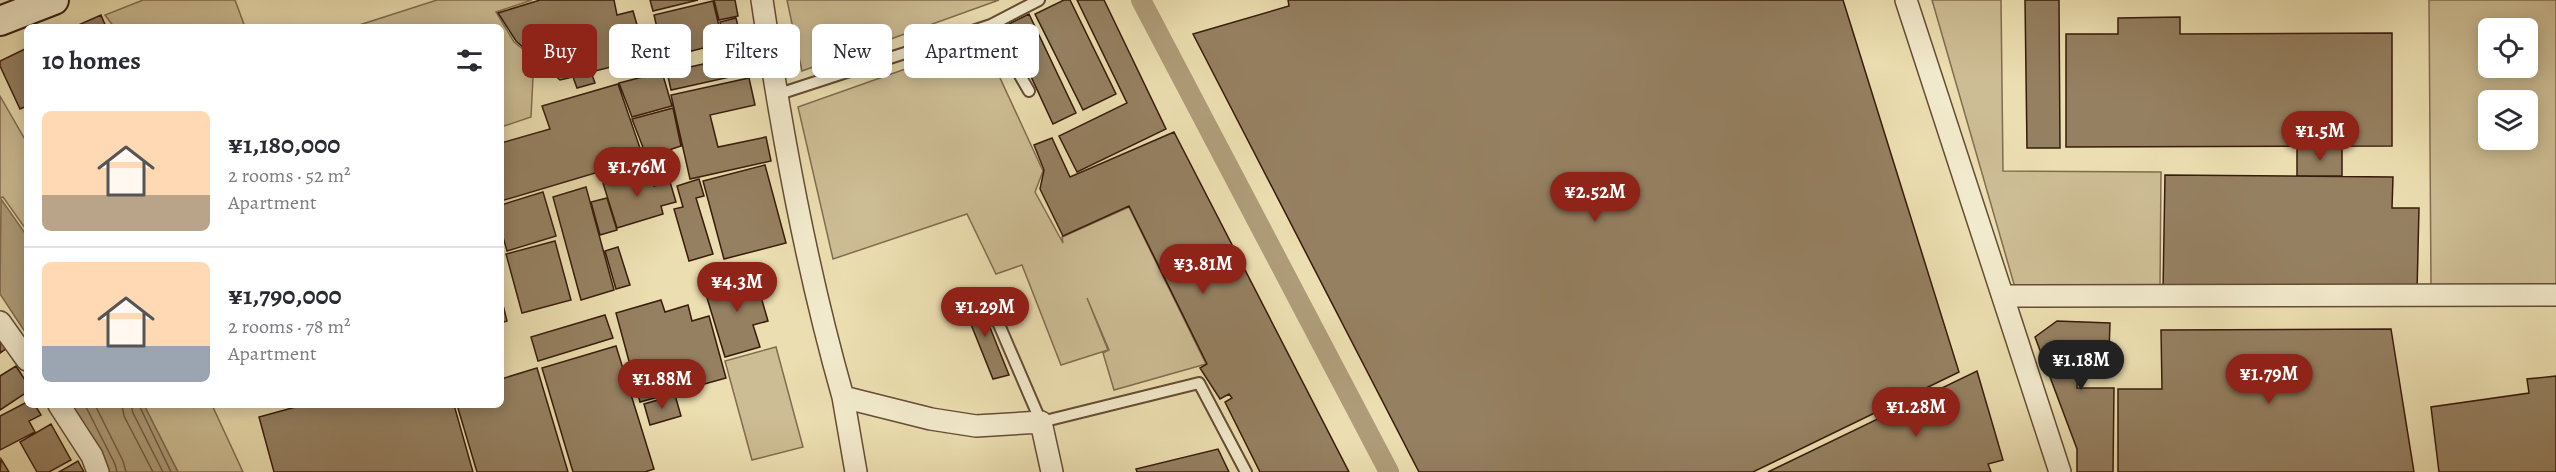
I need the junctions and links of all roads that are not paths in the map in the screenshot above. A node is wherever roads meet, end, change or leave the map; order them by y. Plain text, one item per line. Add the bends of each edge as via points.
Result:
1 (54, 0) edge
2 (762, 0) edge
3 (1039, 0) edge
4 (1906, 0) edge
5 (0, 21) edge
6 (994, 24) edge
7 (904, 54) edge
8 (1022, 78) edge
9 (1029, 91) dead end
10 (776, 95) junction
11 (2556, 295) edge
12 (2003, 296) junction
13 (991, 306) dead end
14 (0, 322) edge
15 (24, 356) edge
16 (843, 397) junction
17 (60, 408) edge
18 (1041, 422) junction
19 (98, 472) edge
20 (856, 472) edge
21 (1052, 472) edge
22 (1246, 472) edge
23 (2060, 472) edge

1 - 5 main road
2 - 10 street
3 - 6 lane
4 - 12 street
7 - 10 lane
8 - 9 lane
10 - 16 street via 821,320
11 - 12 street
12 - 23 street
13 - 18 lane
14 - 15 street
16 - 18 street via 976,426
16 - 20 street
17 - 19 street via 92,456
18 - 21 street
18 - 22 lane via 1199,382

